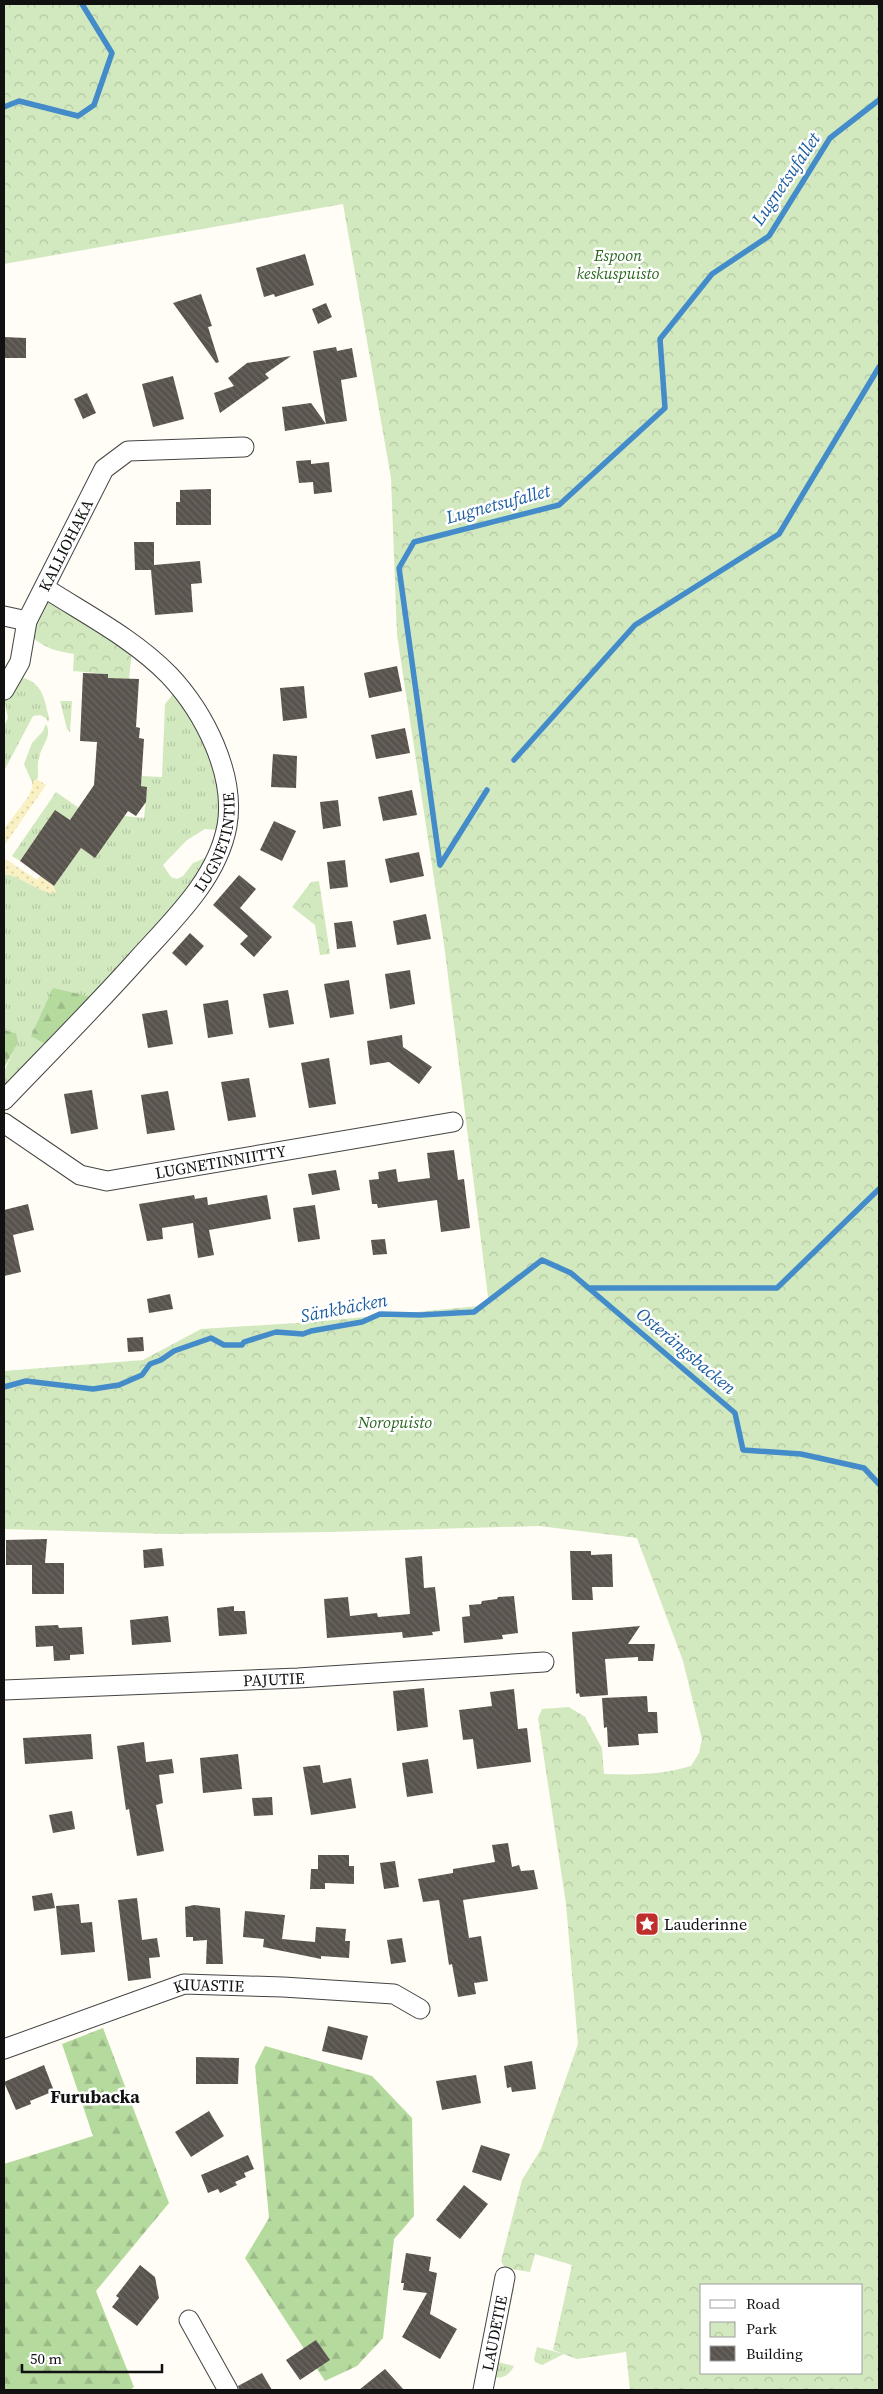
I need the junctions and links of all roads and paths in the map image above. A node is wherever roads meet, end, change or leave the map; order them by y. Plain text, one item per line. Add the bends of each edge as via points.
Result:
1 (244, 447) dead end
2 (45, 588) junction
3 (4, 616) edge
4 (27, 621) junction
5 (4, 690) edge
6 (4, 1100) edge
7 (452, 1122) dead end
8 (4, 1123) edge
9 (544, 1662) dead end
10 (4, 1690) edge
11 (420, 2009) dead end
12 (4, 2049) edge
13 (505, 2277) dead end
14 (189, 2320) dead end
15 (228, 2390) edge
16 (482, 2390) edge

1 - 2 street, KALLIOHAKA via 128,451 104,469
2 - 4 street, KALLIOHAKA
2 - 6 street, LUGNETINTIE via 141,650 190,701 213,742 226,780 229,812 219,851 207,876 185,906
3 - 4 street
4 - 5 street, KALLIOHAKA via 20,662
7 - 8 street, LUGNETINNIITTY via 107,1181 80,1174
9 - 10 street, PAJUTIE via 289,1679
11 - 12 street, KIUASTIE via 394,1994 184,1984
13 - 16 street, LAUDETIE
14 - 15 street

